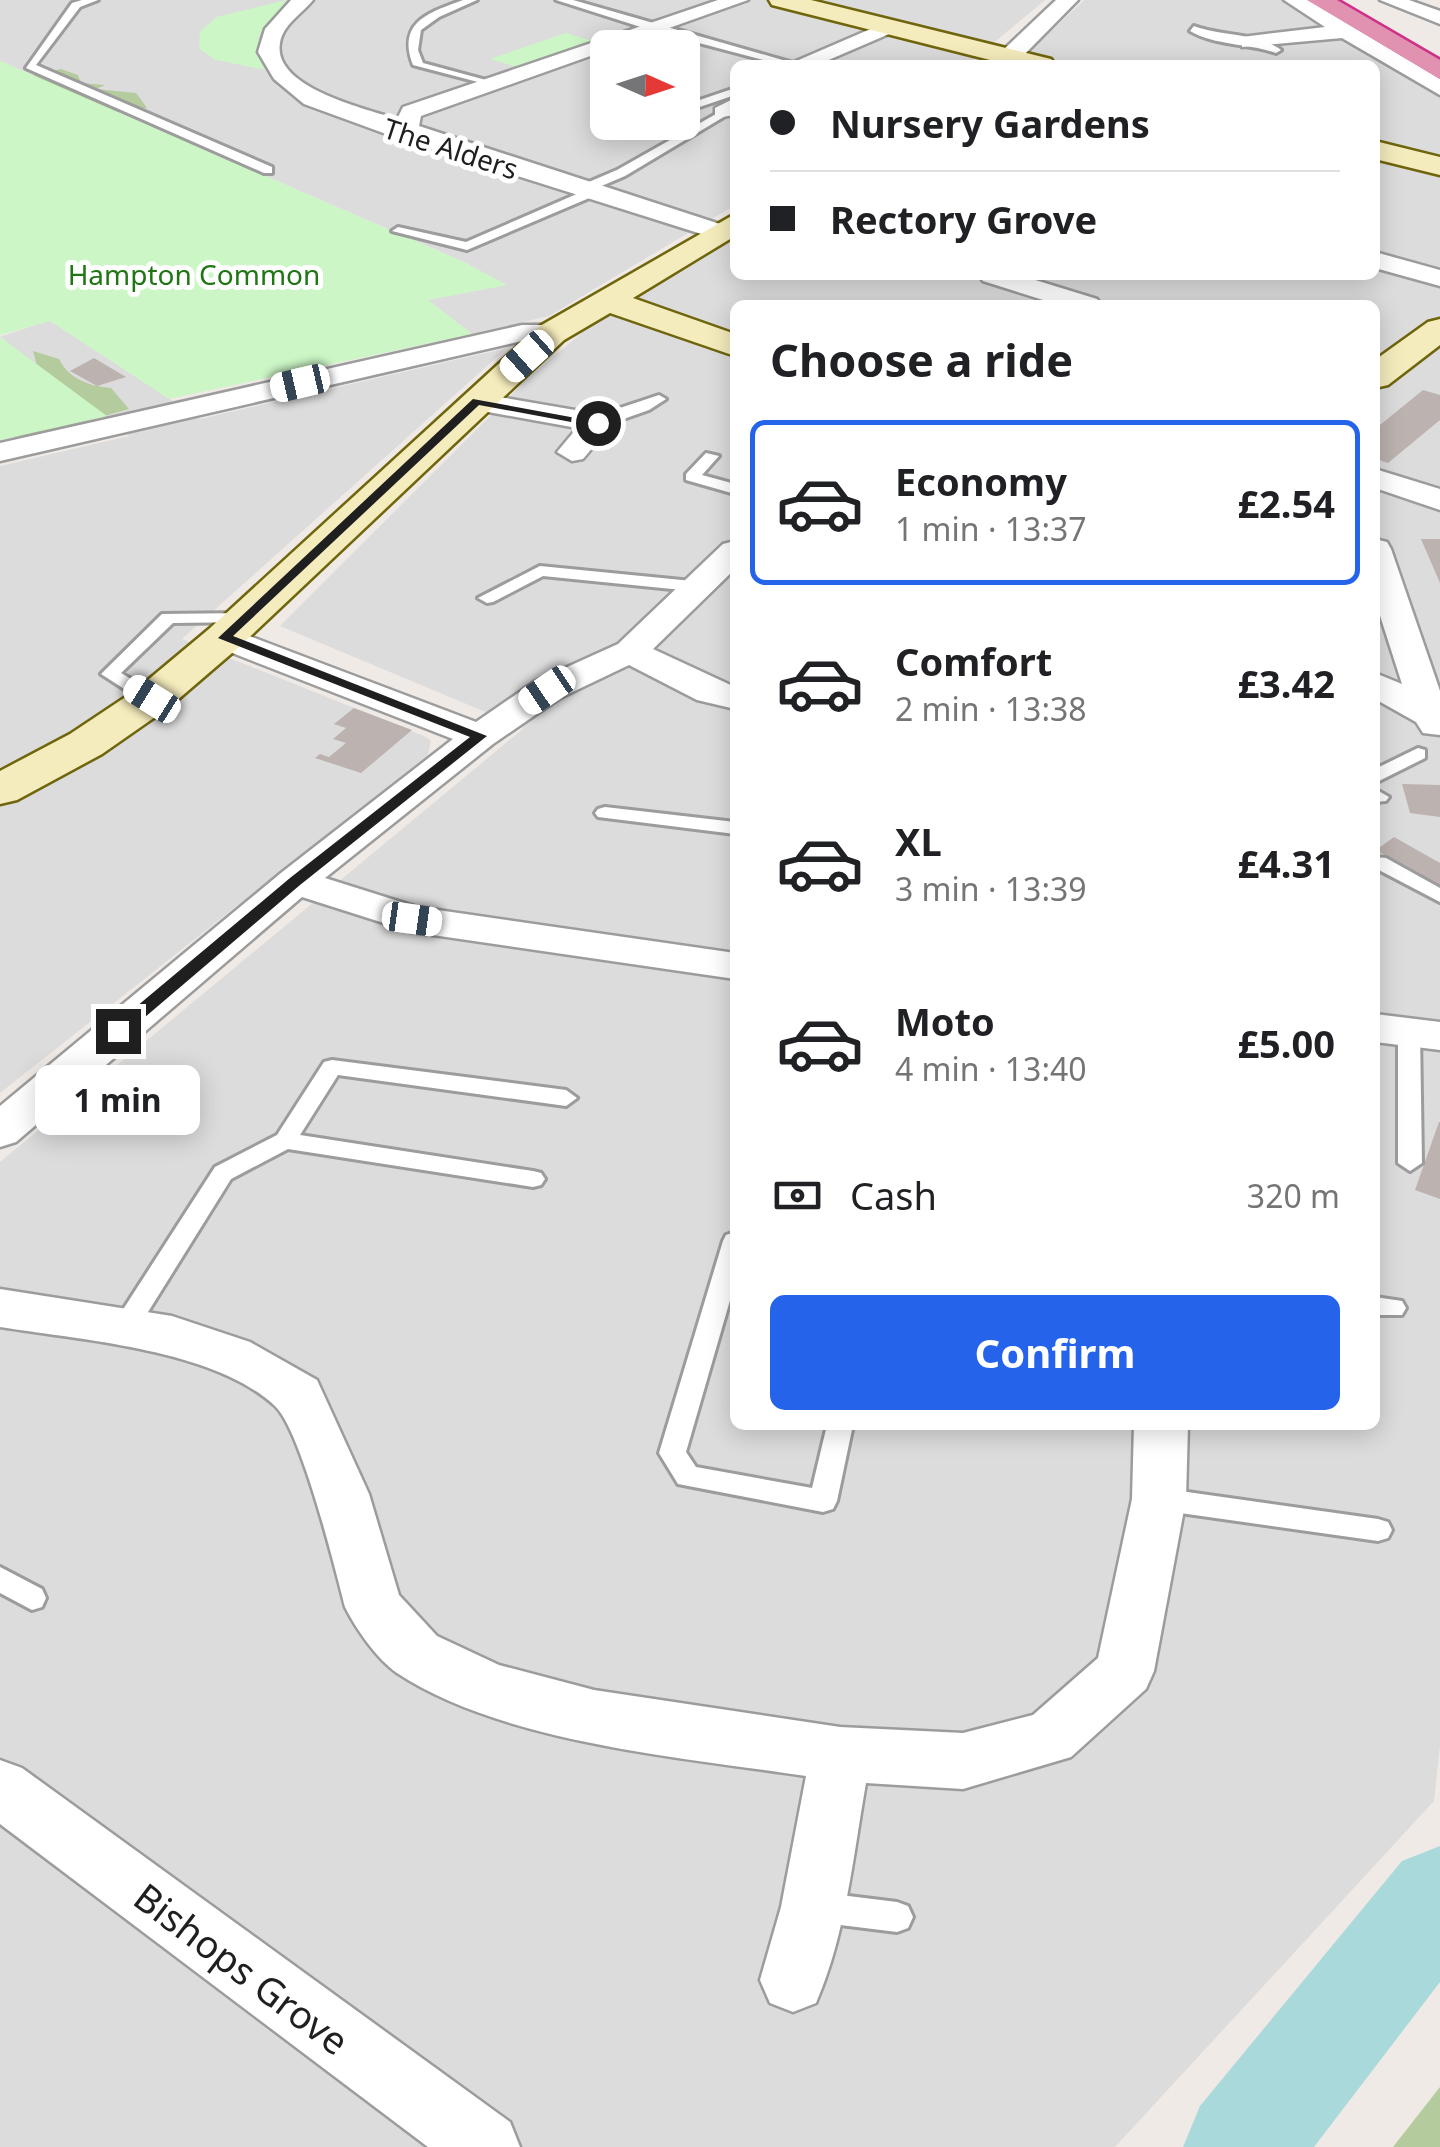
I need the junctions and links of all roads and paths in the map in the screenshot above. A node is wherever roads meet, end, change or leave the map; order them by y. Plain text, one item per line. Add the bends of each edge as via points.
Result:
1 (92, 0) edge
2 (303, 0) edge
3 (472, 0) edge
4 (561, 0) edge
5 (738, 0) edge
6 (781, 0) edge
7 (1068, 0) edge
8 (1294, 0) edge
9 (1319, 0) edge
10 (1359, 0) edge
11 (1390, 0) edge
12 (1440, 18) edge
13 (663, 25) junction
14 (888, 27) junction
15 (716, 31) dead end
16 (1347, 32) junction
17 (1180, 36) dead end
18 (1262, 44) joint
19 (1440, 47) edge
20 (780, 60) edge
21 (809, 60) edge
22 (999, 60) edge
23 (1003, 60) edge
24 (1440, 71) edge
25 (721, 80) dead end
26 (730, 84) edge
27 (493, 85) junction
28 (1440, 88) edge
29 (730, 89) edge
30 (700, 102) edge
31 (729, 109) edge
32 (408, 122) junction
33 (1380, 151) edge
34 (1440, 166) edge
35 (268, 170) dead end
36 (585, 192) junction
37 (727, 228) edge
38 (398, 232) dead end
39 (1380, 261) edge
40 (1440, 278) edge
41 (1008, 280) edge
42 (1071, 300) edge
43 (609, 301) junction
44 (1440, 329) edge
45 (552, 333) junction
46 (730, 344) edge
47 (1380, 374) edge
48 (659, 399) dead end
49 (476, 402) junction
50 (598, 423) junction
51 (0, 452) edge
52 (572, 452) dead end
53 (712, 456) dead end
54 (730, 488) edge
55 (1388, 491) edge
56 (1440, 500) edge
57 (730, 556) edge
58 (1380, 566) edge
59 (702, 587) junction
60 (487, 598) dead end
61 (235, 628) junction
62 (630, 651) junction
63 (1380, 689) edge
64 (730, 697) edge
65 (480, 736) junction
66 (1432, 738) edge
67 (1380, 786) edge
68 (0, 790) edge
69 (605, 812) dead end
70 (730, 827) edge
71 (1380, 863) edge
72 (295, 882) junction
73 (1440, 896) edge
74 (730, 965) edge
75 (1408, 1032) edge
76 (566, 1098) dead end
77 (0, 1131) edge
78 (285, 1141) junction
79 (1410, 1164) dead end
80 (534, 1179) dead end
81 (730, 1258) edge
82 (0, 1308) edge
83 (124, 1329) junction
84 (839, 1430) edge
85 (1161, 1430) edge
86 (1159, 1499) junction
87 (1378, 1530) dead end
88 (0, 1579) edge
89 (32, 1598) dead end
90 (840, 1754) junction
91 (6, 1803) edge
92 (812, 1906) junction
93 (896, 1917) dead end
94 (793, 1980) dead end
95 (485, 2147) edge

1 - 35 lane via 76,5 30,66
2 - 32 street, The Alders via 269,35 266,50 277,74 312,99 353,115
3 - 27 lane via 420,20 412,34 413,55 418,65
4 - 13 lane
5 - 13 street
6 - 14 street
7 - 23 street
8 - 16 street
9 - 24 highway
10 - 19 highway
11 - 12 street
13 - 15 lane
13 - 20 lane
13 - 27 street
14 - 21 street
14 - 22 street
16 - 18 street
16 - 28 street
17 - 18 lane via 1198,32
25 - 26 lane
27 - 32 street
29 - 30 lane
31 - 36 lane
32 - 36 street, The Alders
33 - 34 street
36 - 37 street, The Alders
36 - 38 lane via 467,246
37 - 43 street
39 - 40 street
41 - 42 street
43 - 45 street
43 - 46 street
44 - 47 street
45 - 49 street
45 - 51 street via 522,333
48 - 50 lane
49 - 50 street
49 - 61 street
50 - 52 street
53 - 54 lane via 692,477
55 - 56 street
57 - 59 street
58 - 66 street
59 - 60 lane via 540,571
59 - 62 street
61 - 65 street
61 - 68 street via 152,699
62 - 64 street
62 - 65 street via 547,690
63 - 66 street
65 - 72 street
66 - 67 lane
69 - 70 lane
71 - 73 lane
72 - 74 street via 412,919
72 - 77 street
75 - 79 lane
76 - 78 lane via 332,1067
78 - 80 lane
78 - 83 lane via 223,1173
81 - 84 lane via 672,1453 688,1476 823,1501
82 - 83 street
83 - 90 street via 172,1335 232,1356 298,1394 342,1494 374,1607 416,1654 490,1688 594,1717
85 - 86 street
86 - 87 lane
86 - 90 street via 1125,1670 1050,1738 963,1761
88 - 89 lane
90 - 92 street
91 - 95 street, Bishops Grove
92 - 93 lane
92 - 94 street

